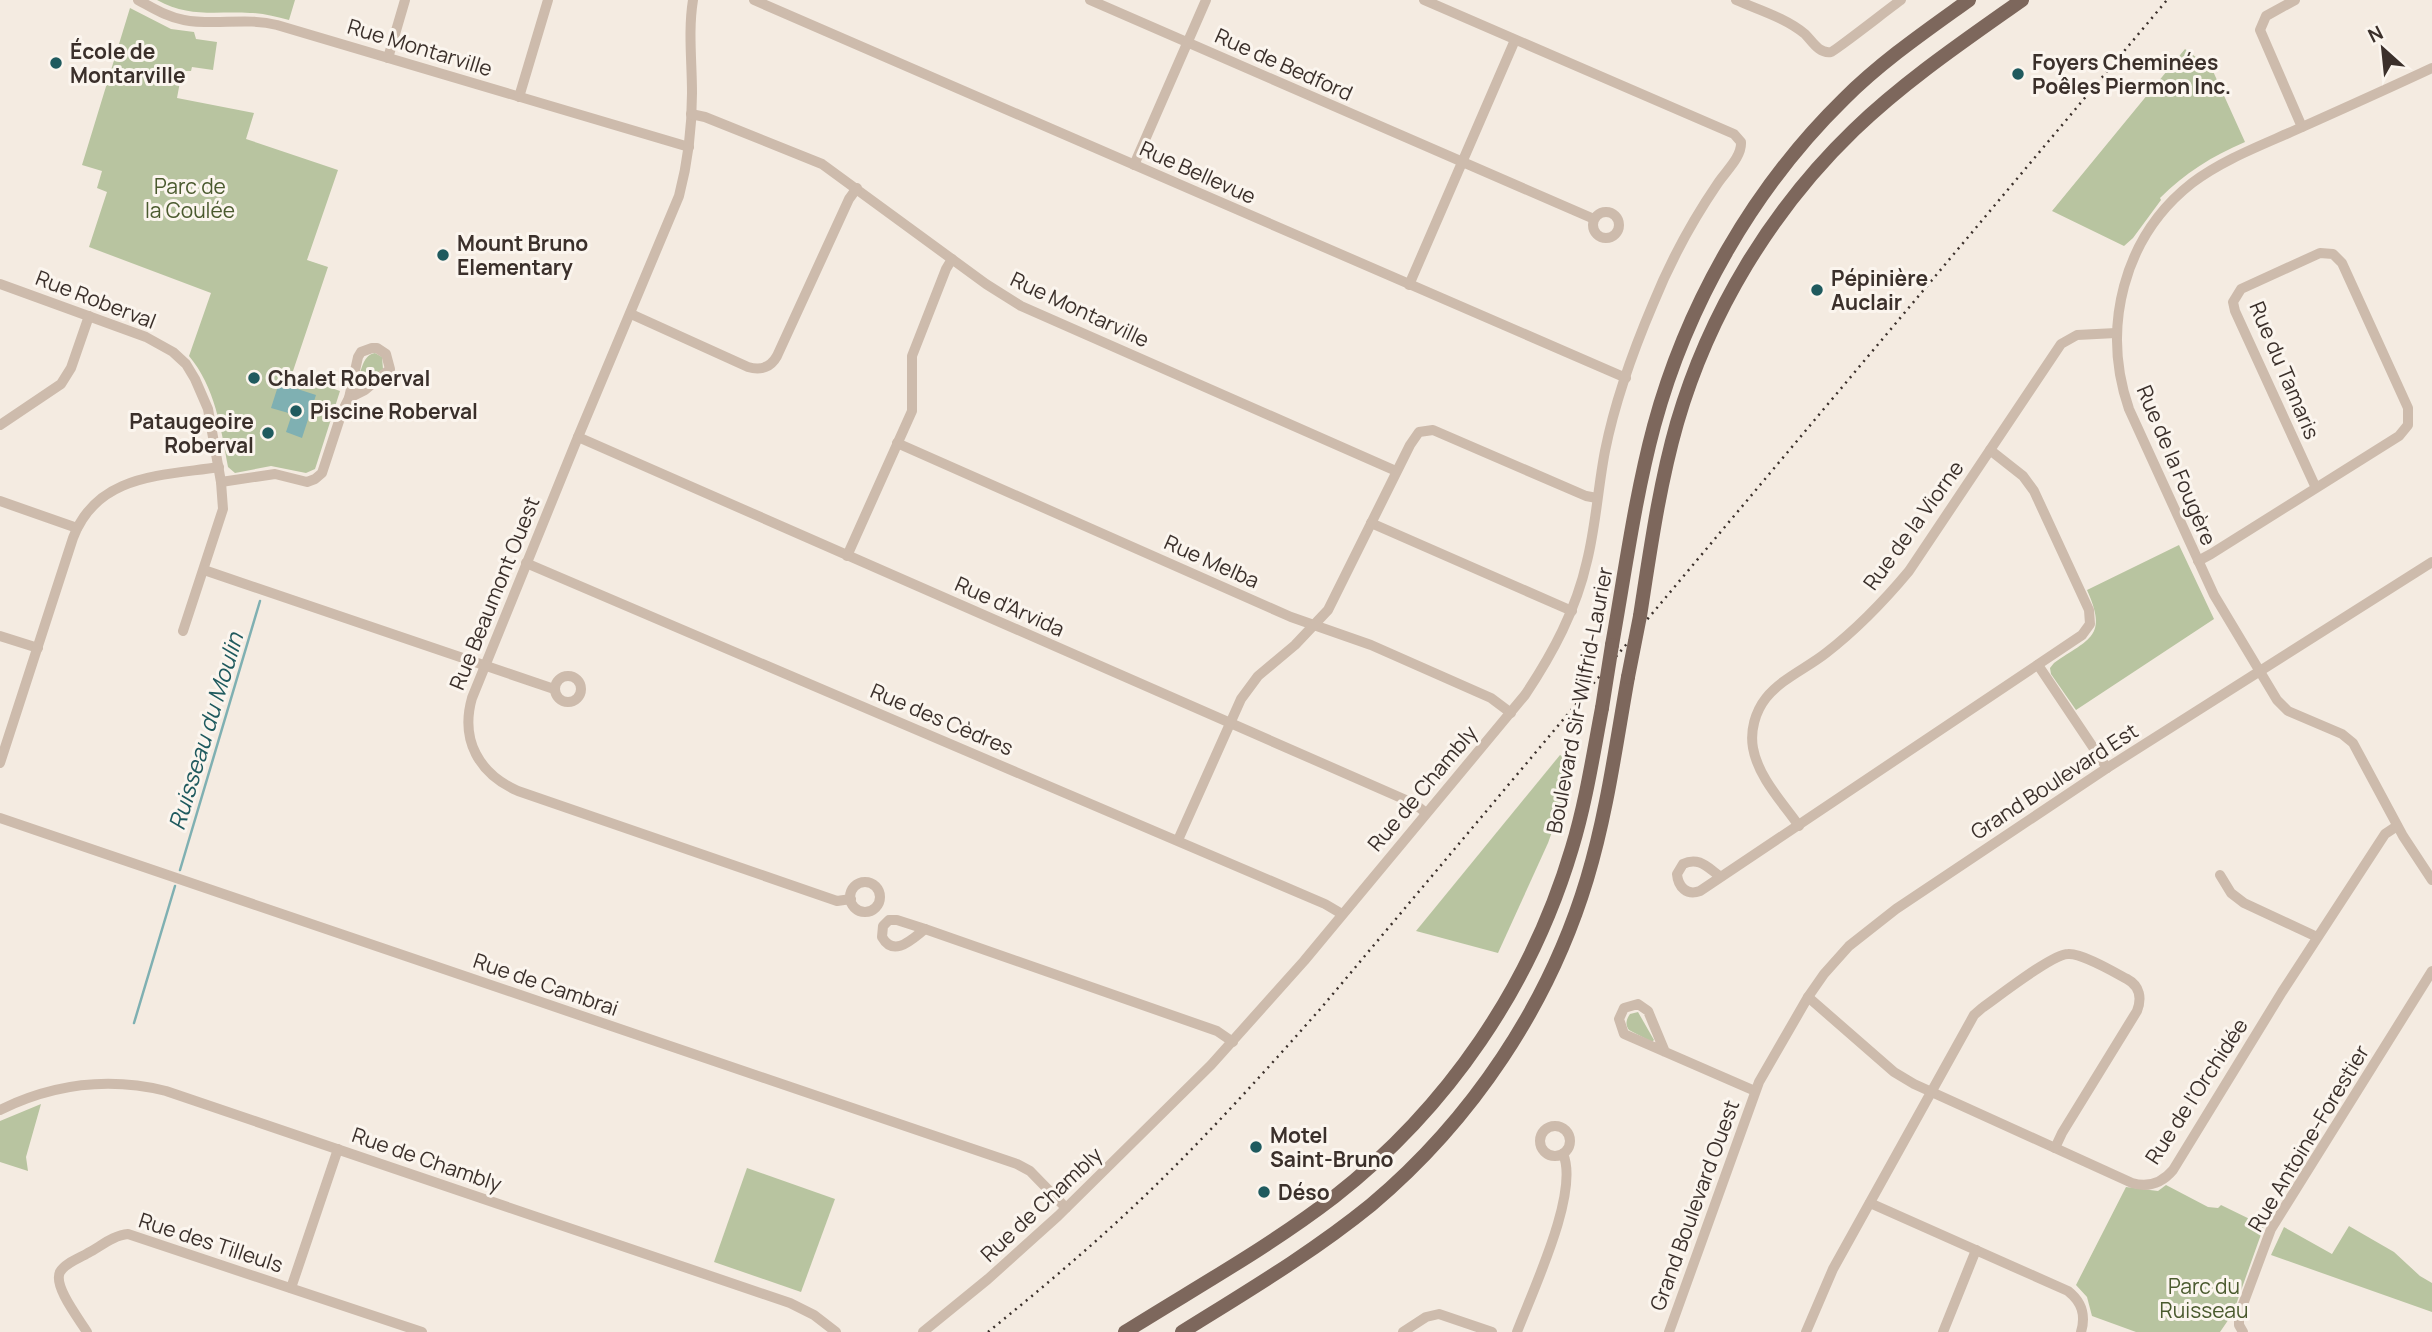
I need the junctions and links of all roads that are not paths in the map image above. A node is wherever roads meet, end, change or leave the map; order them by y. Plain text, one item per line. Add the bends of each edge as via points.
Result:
1 (138, 0) edge
2 (405, 0) edge
3 (548, 0) edge
4 (693, 0) edge
5 (754, 0) edge
6 (1090, 0) edge
7 (1206, 0) edge
8 (1424, 0) edge
9 (1736, 0) edge
10 (1901, 0) edge
11 (1969, 0) edge
12 (2022, 0) edge
13 (2295, 0) edge
14 (1515, 40) junction
15 (1187, 43) junction
16 (388, 58) junction
17 (2432, 68) edge
18 (519, 97) junction
19 (691, 114) junction
20 (2302, 127) junction
21 (689, 147) junction
22 (1462, 162) junction
23 (1134, 165) junction
24 (857, 188) junction
25 (1594, 219) dead end
26 (952, 259) junction
27 (0, 284) edge
28 (1409, 285) junction
29 (631, 314) junction
30 (89, 316) junction
31 (2116, 333) junction
32 (1626, 377) junction
33 (349, 398) junction
34 (0, 425) edge
35 (578, 437) junction
36 (897, 443) junction
37 (1990, 450) junction
38 (219, 467) junction
39 (1396, 471) junction
40 (221, 482) junction
41 (2316, 488) junction
42 (1597, 498) junction
43 (0, 501) edge
44 (1371, 523) junction
45 (76, 528) junction
46 (847, 556) junction
47 (2198, 561) junction
48 (2432, 562) edge
49 (526, 563) junction
50 (204, 570) junction
51 (1572, 611) junction
52 (1315, 625) junction
53 (183, 631) dead end
54 (0, 636) edge
55 (38, 648) junction
56 (2038, 665) junction
57 (485, 666) junction
58 (2260, 671) junction
59 (554, 690) dead end
60 (1511, 713) junction
61 (1229, 723) junction
62 (0, 764) edge
63 (2107, 768) junction
64 (1426, 813) junction
65 (0, 818) edge
66 (1799, 826) junction
67 (2397, 826) junction
68 (1178, 840) junction
69 (2220, 875) dead end
70 (1721, 877) dead end
71 (2432, 880) edge
72 (851, 899) dead end
73 (1342, 914) junction
74 (925, 929) dead end
75 (2317, 937) junction
76 (2432, 971) edge
77 (1808, 997) junction
78 (1233, 1042) junction
79 (1665, 1052) junction
80 (1755, 1091) junction
81 (1931, 1093) junction
82 (0, 1110) edge
83 (2055, 1148) junction
84 (338, 1149) junction
85 (1563, 1154) dead end
86 (1870, 1202) junction
87 (1066, 1208) junction
88 (1976, 1250) junction
89 (291, 1288) junction
90 (834, 1330) edge
91 (86, 1332) edge
92 (422, 1332) edge
93 (845, 1332) edge
94 (923, 1332) edge
95 (1125, 1332) edge
96 (1182, 1332) edge
97 (1403, 1332) edge
98 (1492, 1332) edge
99 (1517, 1332) edge
100 (1669, 1332) edge
101 (1806, 1332) edge
102 (1943, 1332) edge
103 (2081, 1332) edge
104 (2243, 1332) edge

1 - 16 street, Rue Montarville via 179,19 267,22
2 - 16 street
3 - 18 street
4 - 19 street, Rue Beaumont Ouest
5 - 23 street, Rue Bellevue
6 - 15 street, Rue de Bedford
7 - 15 street
8 - 14 street
9 - 10 street via 1788,23 1825,51 1836,49
11 - 95 main road, Boulevard Sir-Wilfrid-Laurier, bridge via 1882,65 1830,113 1777,175 1724,256 1683,340 1654,425 1638,498 1578,826 1552,907 1513,988 1463,1067 1403,1136 1342,1190 1285,1232
12 - 96 main road, Boulevard Sir-Wilfrid-Laurier, bridge via 1922,72 1855,130 1813,173 1753,255 1725,304 1677,422 1664,473 1602,819 1582,895 1551,973 1501,1060 1440,1138 1371,1205
13 - 20 street via 2266,16 2260,30
14 - 22 street
14 - 32 street, Rue de Chambly via 1740,140 1742,148 1670,267
15 - 22 street, Rue de Bedford
15 - 23 street
16 - 18 street, Rue Montarville
17 - 20 street, Rue de la Fougère
18 - 21 street, Rue Montarville
19 - 21 street, Rue Beaumont Ouest
19 - 24 street, Rue Montarville via 808,156
20 - 31 street, Rue de la Fougère via 2207,173 2165,209 2132,262
21 - 29 street, Rue Beaumont Ouest via 679,196
22 - 25 street, Rue de Bedford
22 - 28 street
23 - 28 street, Rue Bellevue
24 - 26 street, Rue Montarville
24 - 29 street via 778,355 768,366 751,368
26 - 36 street via 912,356 913,407
26 - 39 street, Rue Montarville via 1030,311
27 - 30 street, Rue Roberval
28 - 32 street, Rue Bellevue
29 - 35 street, Rue Beaumont Ouest
30 - 34 street via 61,384
30 - 38 street, Rue Roberval via 146,337 186,364 208,409
31 - 37 street, Rue de la Viorne via 2077,335 2064,341
31 - 47 street, Rue de la Fougère via 2119,374 2129,409
32 - 42 street, Rue de Chambly via 1605,449
33 - 33 street via 388,373 391,364 382,350 366,349 358,356
33 - 40 street via 318,478 307,482 275,474
35 - 46 street, Rue d'Arvida
35 - 49 street, Rue Beaumont Ouest
36 - 46 street
36 - 52 street, Rue Melba
37 - 56 street via 2032,487 2090,613 2085,632
37 - 66 street, Rue de la Viorne via 1893,590 1850,633 1775,689 1759,708 1752,731 1755,756
38 - 40 street, Rue Roberval
38 - 45 street via 117,487 92,505
39 - 42 street via 1414,436 1430,429
39 - 44 street
40 - 50 street, Rue Roberval via 223,509
41 - 41 street, Rue du Tamaris via 2233,302 2241,289 2327,253 2342,263 2410,418 2402,434
41 - 47 street, Rue du Tamaris
42 - 51 street, Rue de Chambly via 1587,561
43 - 45 street
44 - 51 street
44 - 52 street via 1328,610
45 - 55 street
46 - 61 street, Rue d'Arvida
47 - 58 street, Rue de la Fougère
48 - 58 street, Grand Boulevard Est
49 - 57 street, Rue Beaumont Ouest
49 - 68 street, Rue des Cèdres
50 - 53 street, Rue Roberval
50 - 57 street
51 - 60 street, Rue de Chambly via 1539,674
52 - 60 street, Rue Melba via 1491,698
52 - 61 street via 1258,676
54 - 55 street
55 - 62 street
56 - 63 street
56 - 66 street
57 - 59 street
57 - 72 street, Rue Beaumont Ouest via 471,702 468,730 478,759 500,781 837,901
58 - 63 street, Grand Boulevard Est
58 - 67 street, Rue de la Fougère via 2285,708 2353,743
60 - 64 street, Rue de Chambly
61 - 64 street, Rue d'Arvida via 1415,804
61 - 68 street
63 - 77 street, Grand Boulevard Est via 1872,926 1840,955
64 - 73 street, Rue de Chambly
65 - 87 street, Rue de Cambrai via 1017,1164
66 - 70 street
67 - 71 street, Rue de la Fougère
67 - 75 street, Rue de l'Orchidée via 2385,834
68 - 73 street, Rue des Cèdres
69 - 75 street via 2231,893 2245,903
73 - 78 street, Rue de Chambly
74 - 78 street via 1217,1031
75 - 83 street, Rue de l'Orchidée via 2165,1179 2136,1184
76 - 104 street, Rue Antoine-Forestier via 2271,1229 2239,1315
77 - 80 street, Grand Boulevard Est
77 - 81 street, Rue de l'Orchidée via 1894,1072
78 - 87 street, Rue de Chambly
79 - 79 street via 1646,1008 1638,1004 1625,1008 1619,1019 1624,1034
79 - 80 street
80 - 100 street, Grand Boulevard Ouest
81 - 83 street, Rue de l'Orchidée
81 - 83 street via 1979,1010 2060,956 2080,956 2131,981 2140,1000
81 - 86 street
82 - 84 street, Rue de Chambly via 60,1088 125,1083 175,1094
84 - 89 street
84 - 90 street, Rue de Chambly via 790,1303
85 - 99 street via 1568,1174 1563,1203
86 - 88 street
86 - 101 street
87 - 94 street, Rue de Chambly
88 - 102 street
88 - 103 street via 2071,1294 2082,1311
89 - 91 street, Rue des Tilleuls via 137,1236 121,1235 68,1265 59,1275 61,1289
89 - 92 street, Rue des Tilleuls
90 - 93 street, Rue de Chambly
97 - 98 street via 1435,1314

